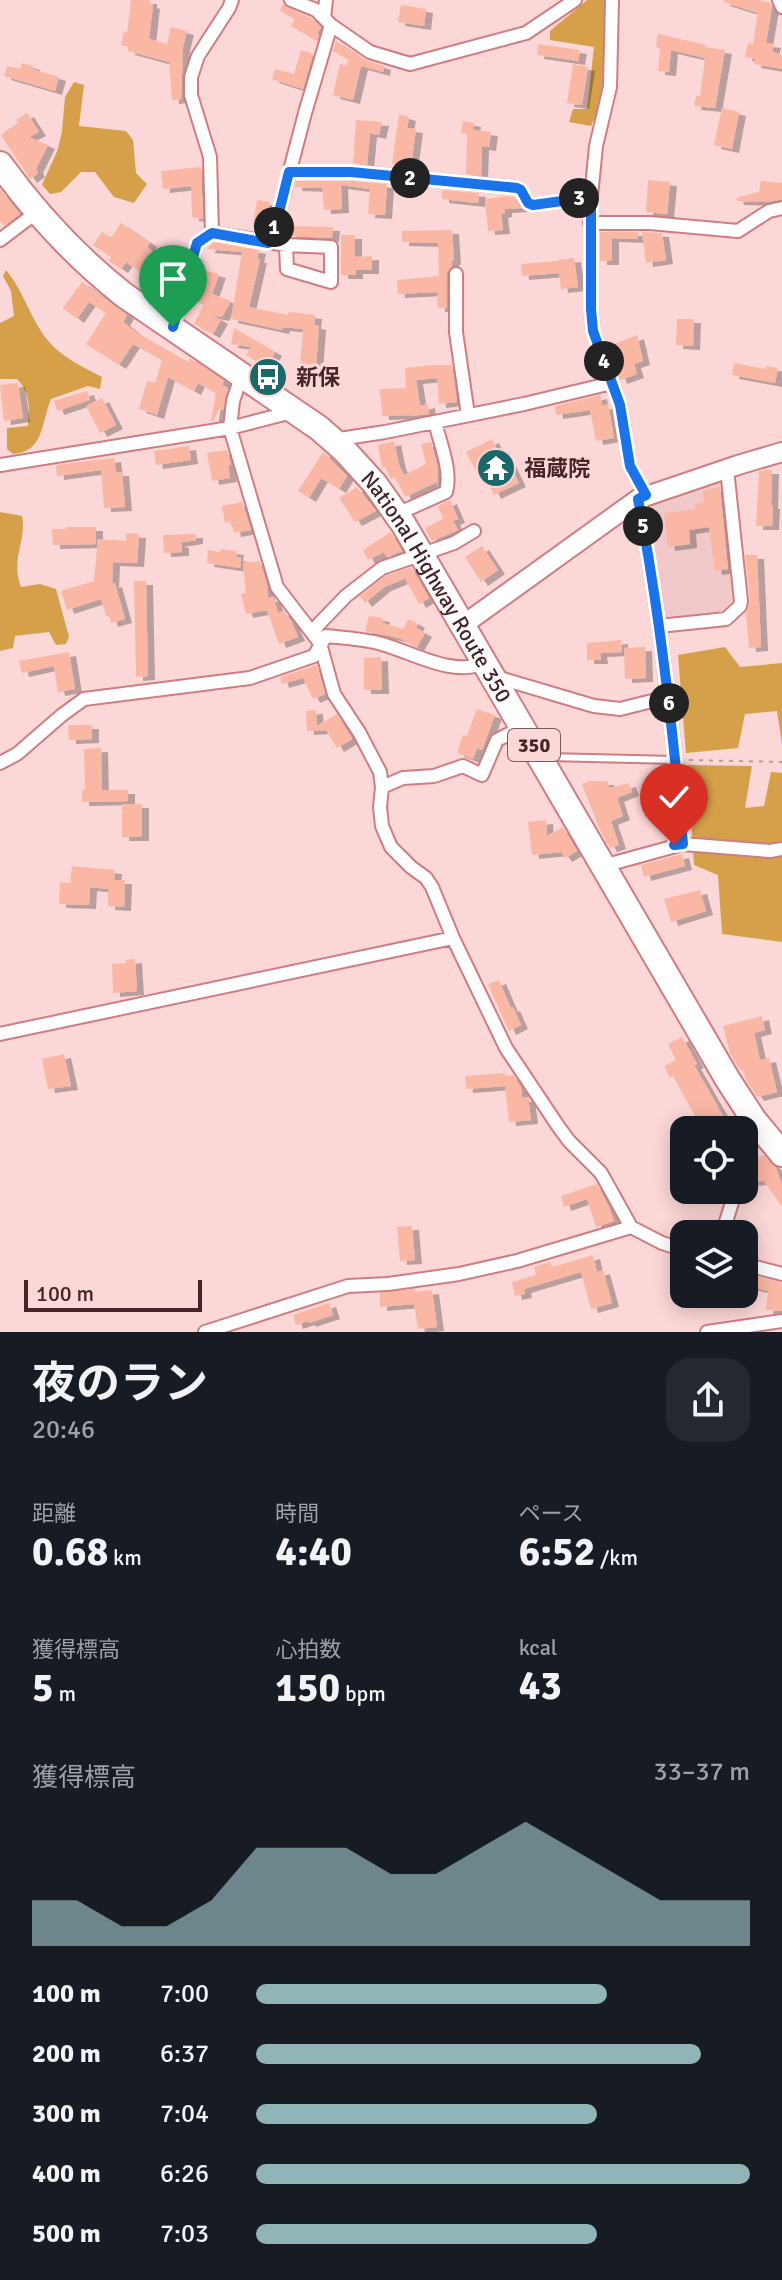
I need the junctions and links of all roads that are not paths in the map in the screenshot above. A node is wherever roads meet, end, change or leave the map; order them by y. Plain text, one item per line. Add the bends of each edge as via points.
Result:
1 (232, 0) edge
2 (291, 0) edge
3 (326, 0) edge
4 (575, 0) edge
5 (612, 0) edge
6 (779, 0) edge
7 (782, 7) edge
8 (328, 22) junction
9 (0, 164) edge
10 (289, 172) junction
11 (591, 197) junction
12 (782, 208) edge
13 (37, 212) junction
14 (590, 223) junction
15 (212, 233) junction
16 (0, 240) edge
17 (268, 243) junction
18 (286, 245) dead end
19 (456, 274) dead end
20 (173, 327) junction
21 (242, 374) junction
22 (612, 383) junction
23 (297, 411) junction
24 (468, 415) junction
25 (435, 422) junction
26 (230, 428) junction
27 (333, 440) junction
28 (782, 452) edge
29 (0, 465) edge
30 (727, 469) junction
31 (642, 497) junction
32 (397, 514) junction
33 (474, 531) dead end
34 (421, 555) junction
35 (463, 625) junction
36 (659, 626) junction
37 (317, 638) junction
38 (490, 672) junction
39 (668, 697) junction
40 (523, 727) junction
41 (540, 757) junction
42 (675, 760) junction
43 (0, 763) edge
44 (382, 787) junction
45 (683, 844) junction
46 (782, 849) edge
47 (603, 866) junction
48 (453, 938) junction
49 (0, 1034) edge
50 (751, 1116) edge
51 (758, 1125) edge
52 (782, 1154) edge
53 (631, 1227) junction
54 (670, 1246) edge
55 (758, 1268) edge
56 (782, 1274) edge
57 (782, 1321) edge
58 (205, 1332) edge
59 (707, 1332) edge

1 - 15 street via 191,77 191,95 210,157
2 - 8 street via 316,10
3 - 8 street
4 - 8 street via 526,33 410,64 370,52
5 - 11 street via 610,87
6 - 7 street
8 - 10 street
9 - 13 highway, National Highway Route 350 / 350
10 - 11 street via 351,172 517,188 533,205
10 - 17 street
11 - 14 street
12 - 14 street via 738,231
13 - 16 street
13 - 20 highway, National Highway Route 350 / 350 via 99,275
14 - 22 street via 593,331
15 - 17 street
15 - 20 street via 197,243
17 - 18 street
19 - 24 street via 456,332
20 - 21 highway, National Highway Route 350 / 350
21 - 23 highway, National Highway Route 350 / 350
21 - 26 street
22 - 24 street
22 - 31 street
23 - 26 street
23 - 27 highway, National Highway Route 350 / 350
24 - 25 street
25 - 27 street
25 - 32 street via 448,478 446,492
26 - 29 street
26 - 37 street via 277,587
27 - 32 highway, National Highway Route 350 / 350
28 - 30 street
30 - 31 street
30 - 36 street via 740,606 726,619
31 - 35 street
31 - 36 street
32 - 34 highway, National Highway Route 350 / 350
33 - 34 street
34 - 35 highway, National Highway Route 350 / 350
34 - 37 street via 382,568 346,596 318,625
35 - 38 highway, National Highway Route 350 / 350
36 - 39 street
37 - 38 street via 379,643 445,665
37 - 43 street via 314,656 250,678 84,699
37 - 44 street via 334,694 380,772
38 - 39 street via 594,706 620,709
38 - 40 highway, National Highway Route 350 / 350
39 - 42 street
40 - 41 highway, National Highway Route 350 / 350
40 - 44 street via 497,740 482,775 463,766
41 - 42 lane
41 - 47 highway, National Highway Route 350 / 350
42 - 45 street
44 - 48 street via 382,826 391,847 426,878
45 - 46 street
45 - 47 street
47 - 50 highway, National Highway Route 350 / 350
48 - 49 street
48 - 53 street via 506,1048 569,1141 601,1173
51 - 52 highway, National Highway Route 350 / 350
53 - 54 street
53 - 58 street via 459,1274 348,1286
55 - 56 street
57 - 59 street

